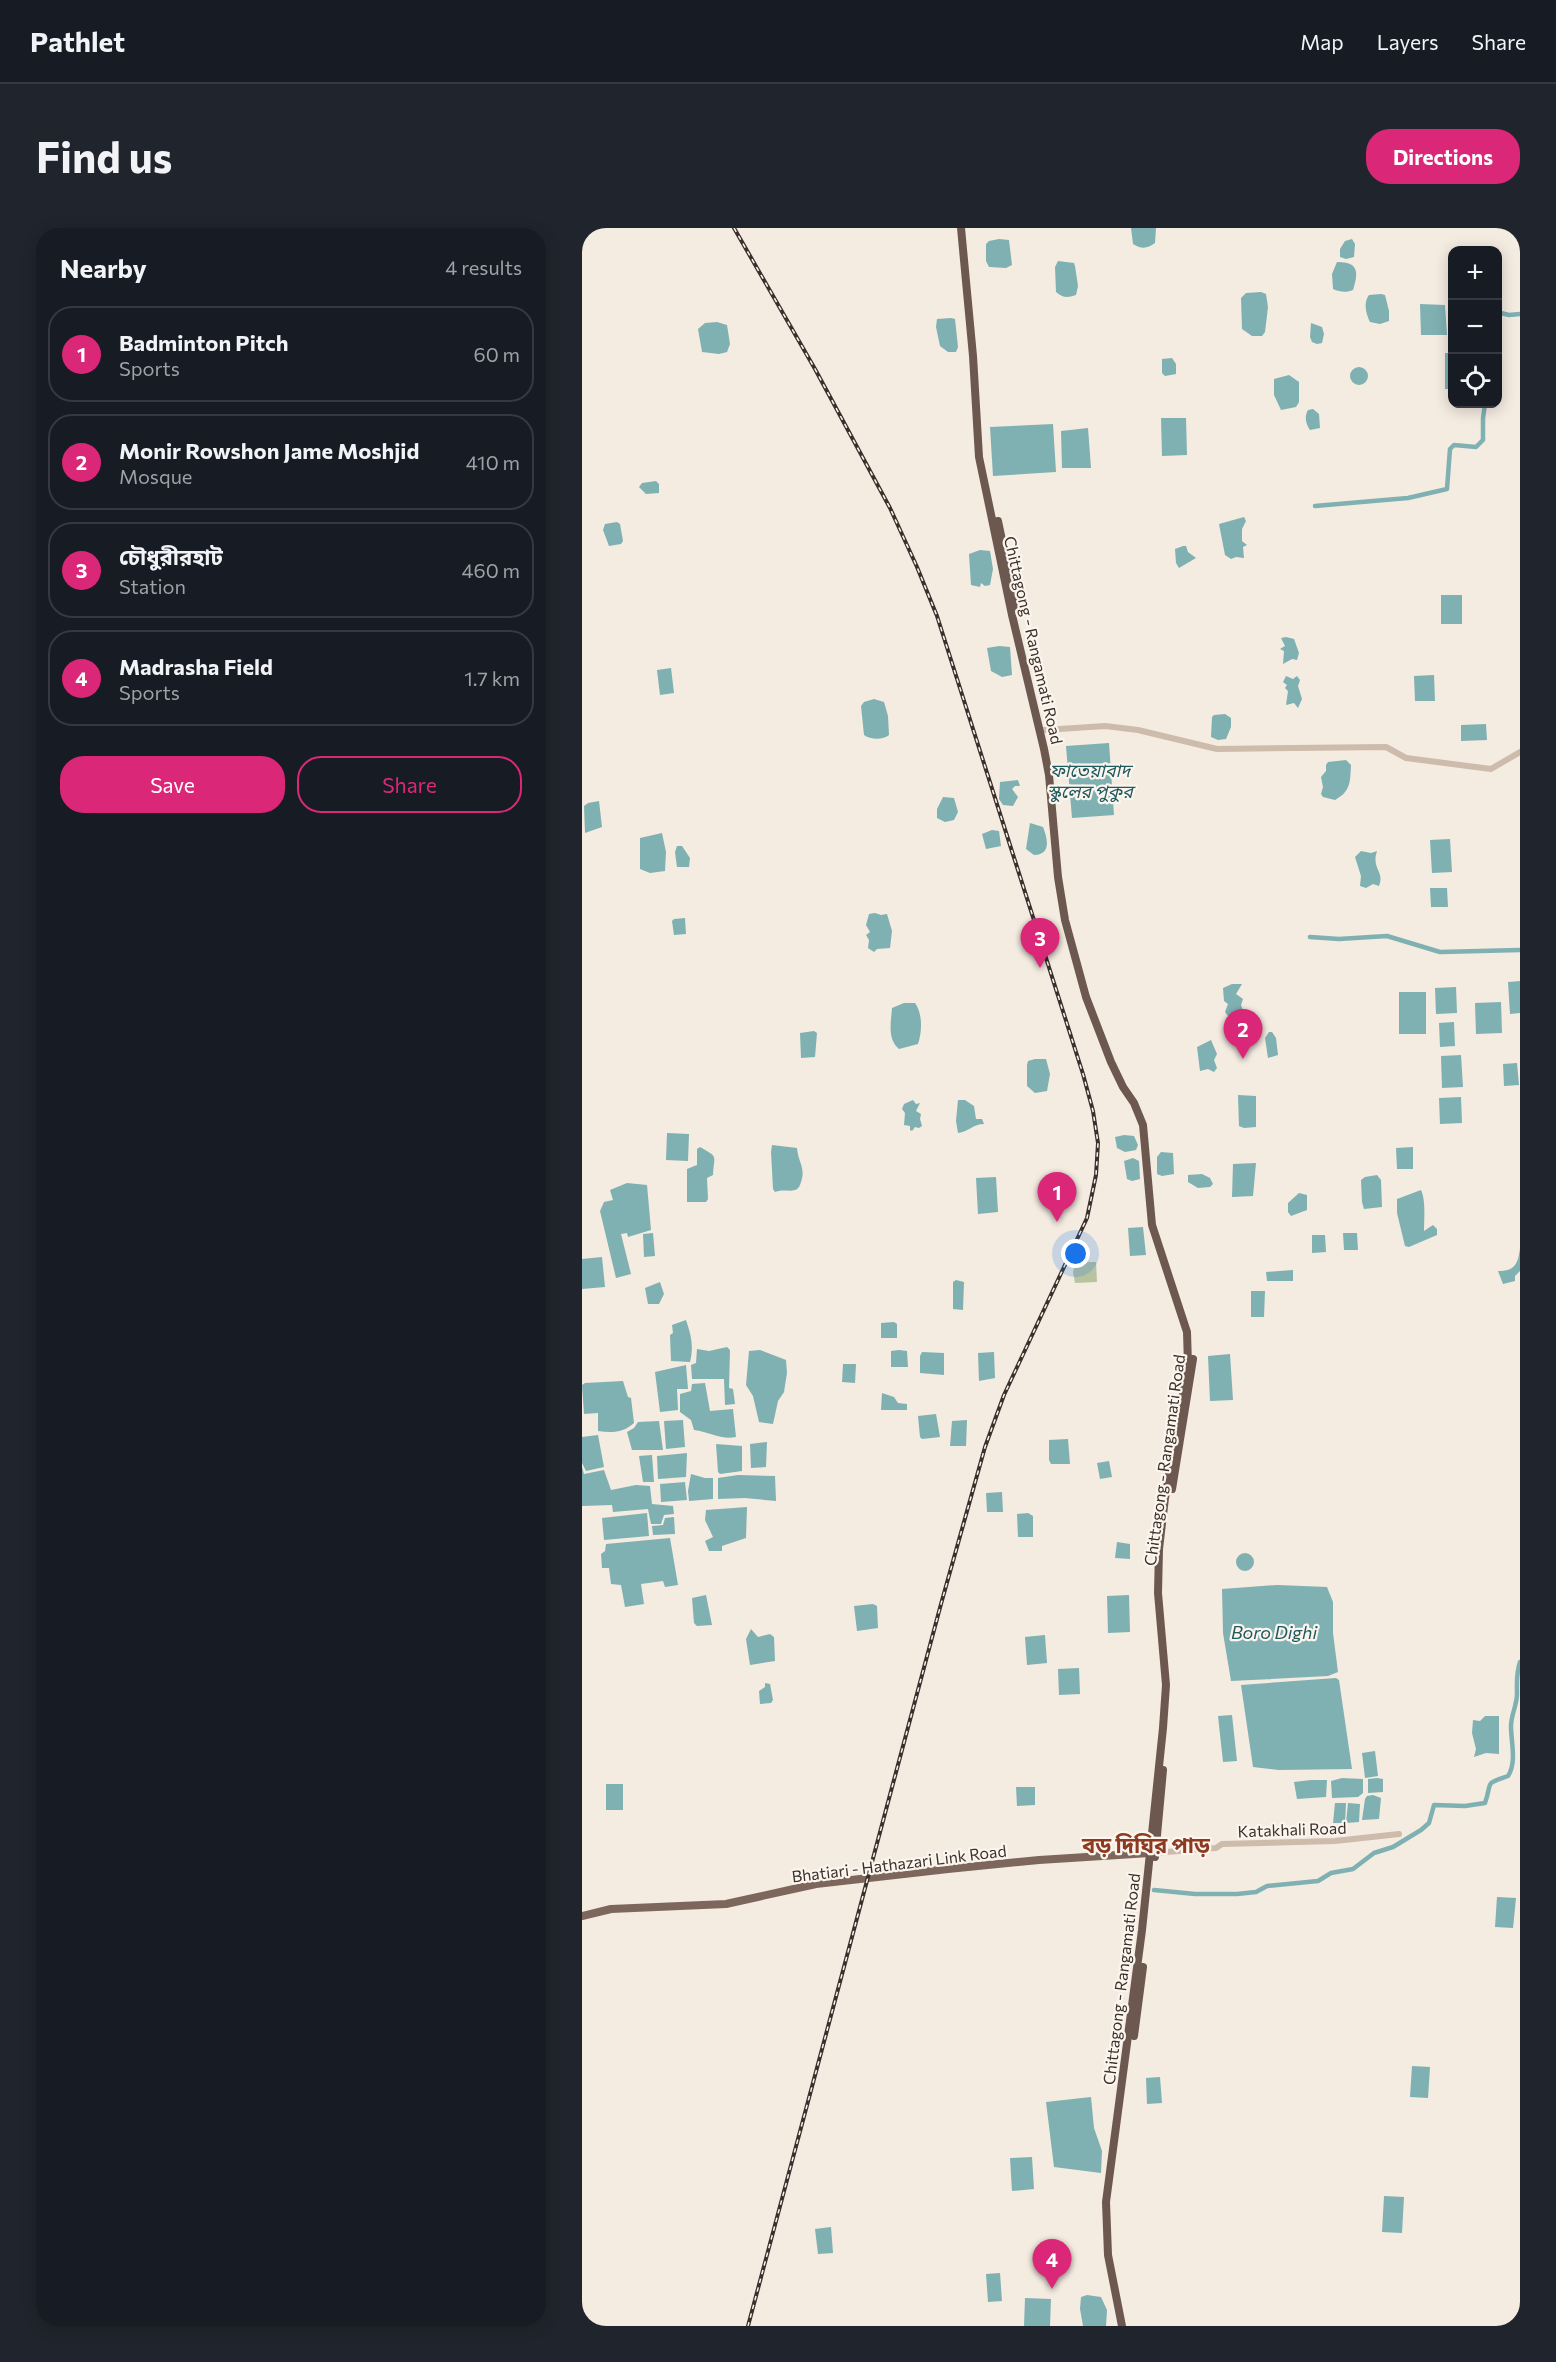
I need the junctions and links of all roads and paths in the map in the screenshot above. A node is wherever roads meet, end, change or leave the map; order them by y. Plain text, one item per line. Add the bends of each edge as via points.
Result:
1 (961, 228) edge
2 (965, 228) edge
3 (1044, 730) junction
4 (1520, 752) edge
5 (1191, 1347) junction
6 (1399, 1834) dead end
7 (1153, 1853) junction
8 (582, 1916) edge
9 (1123, 2326) edge

1 - 5 highway, Chittagong - Rangamati Road via 979,457 1049,775 1065,920 1086,997 1111,1062 1145,1132 1152,1225
2 - 3 highway, Chittagong - Rangamati Road via 983,465
3 - 4 street via 1105,726 1217,749 1386,747 1406,758 1491,769
3 - 5 highway, Chittagong - Rangamati Road via 1064,894 1078,957 1106,1039 1148,1128 1156,1225 1186,1316
5 - 7 highway, Chittagong - Rangamati Road via 1159,1549 1158,1593 1166,1685
6 - 7 street, Katakhali Road via 1328,1842 1222,1844 1216,1848
7 - 8 main road, Bhatiari - Hathazari Link Road via 948,1869 816,1884 726,1904 611,1909
7 - 9 highway, Chittagong - Rangamati Road via 1106,2202 1106,2238

